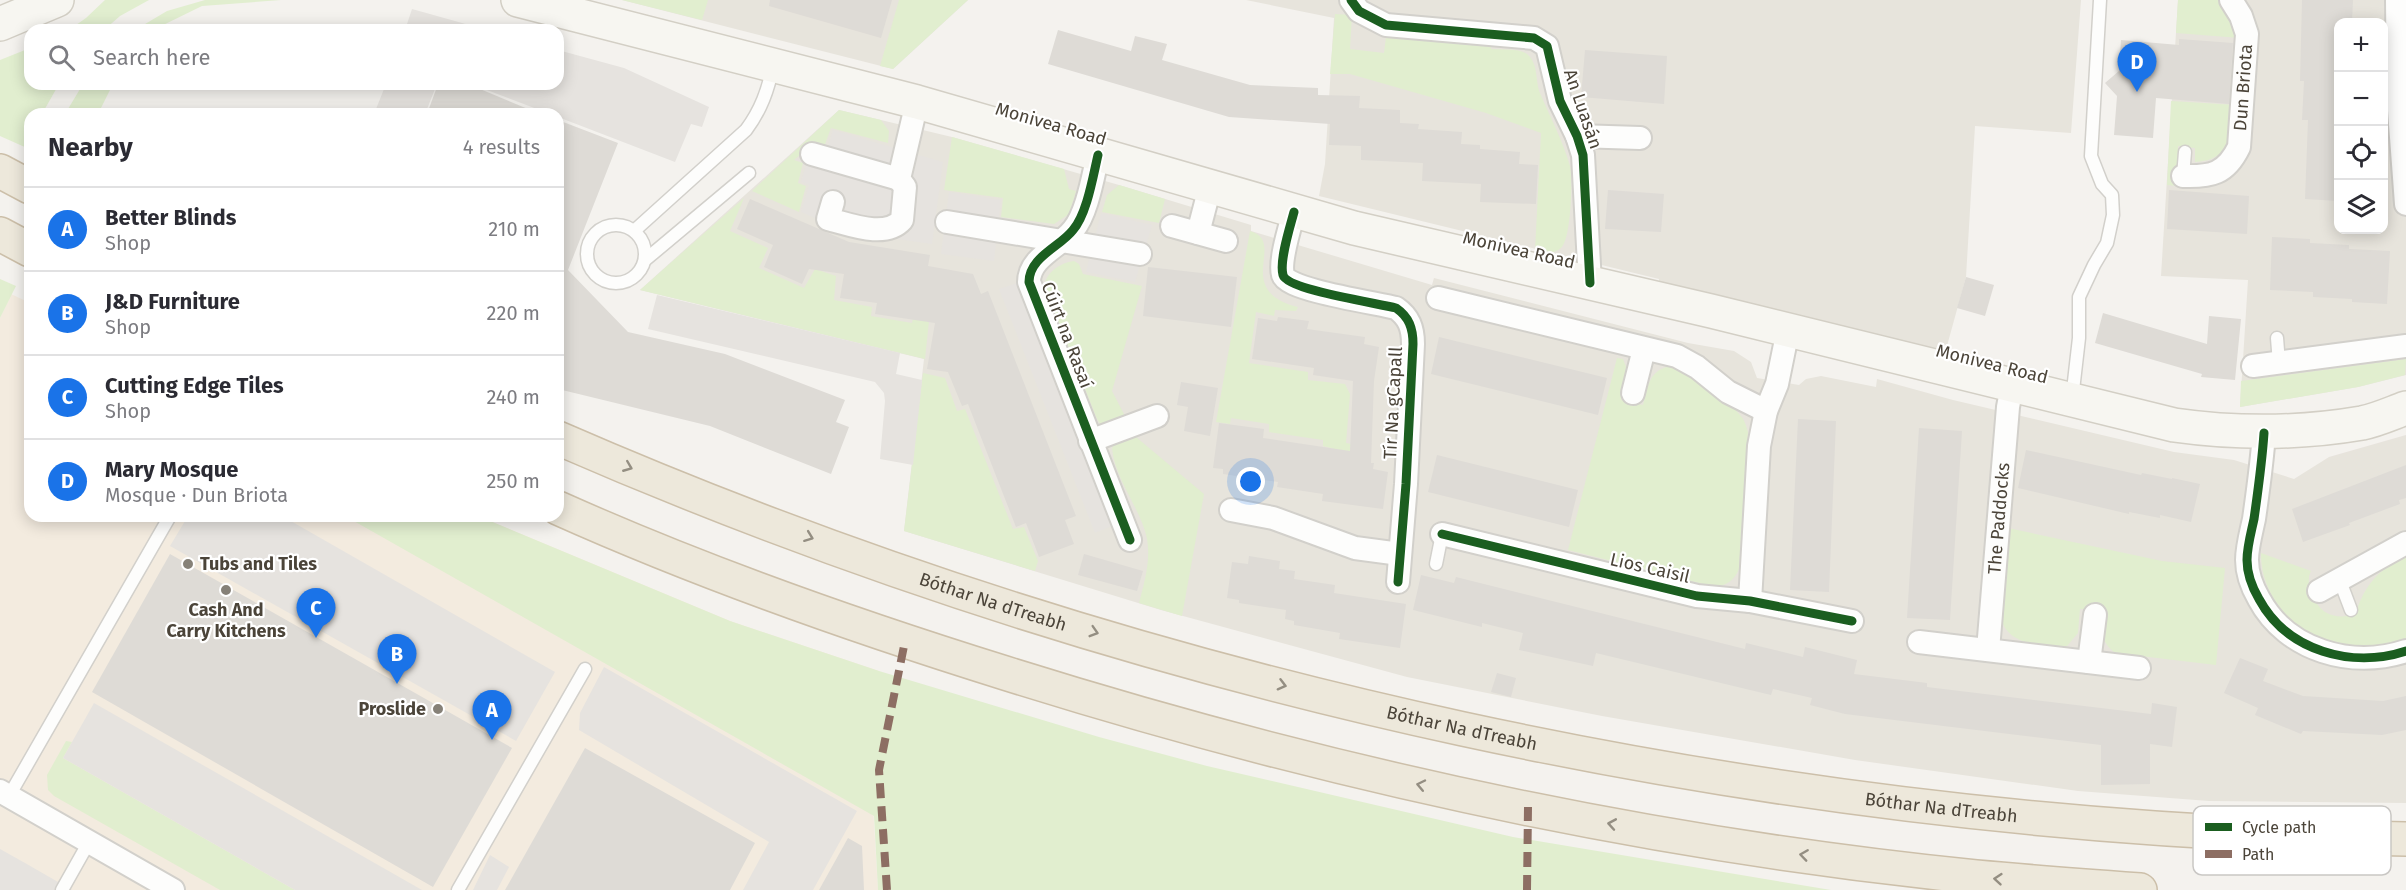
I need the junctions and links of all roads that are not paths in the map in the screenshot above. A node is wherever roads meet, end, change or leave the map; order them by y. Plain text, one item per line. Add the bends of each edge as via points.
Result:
1 (57, 0) edge
2 (518, 0) edge
3 (1351, 0) edge
4 (2100, 0) edge
5 (2231, 0) edge
6 (2397, 0) edge
7 (0, 24) edge
8 (774, 64) junction
9 (917, 102) junction
10 (1577, 136) junction
11 (1640, 138) dead end
12 (2185, 152) dead end
13 (812, 154) dead end
14 (1098, 155) junction
15 (0, 171) edge
16 (749, 173) dead end
17 (2183, 176) joint
18 (899, 179) junction
19 (24, 184) edge
20 (1210, 187) junction
21 (833, 202) dead end
22 (2406, 204) edge
23 (1294, 212) junction
24 (947, 222) dead end
25 (1172, 226) dead end
26 (634, 231) junction
27 (1198, 233) junction
28 (0, 234) edge
29 (1064, 240) junction
30 (1226, 241) dead end
31 (24, 247) edge
32 (1140, 254) dead end
33 (645, 260) junction
34 (1590, 283) junction
35 (1438, 298) dead end
36 (1788, 330) junction
37 (2277, 338) dead end
38 (2406, 346) edge
39 (1644, 349) junction
40 (2279, 363) junction
41 (2253, 366) dead end
42 (2012, 386) junction
43 (1634, 393) dead end
44 (2072, 401) junction
45 (2406, 408) edge
46 (1766, 411) junction
47 (1157, 416) dead end
48 (2264, 433) junction
49 (564, 440) edge
50 (1090, 441) junction
51 (564, 510) edge
52 (1231, 510) dead end
53 (166, 522) edge
54 (1442, 534) joint
55 (1130, 540) dead end
56 (2406, 543) edge
57 (1400, 554) junction
58 (1436, 564) dead end
59 (2340, 580) junction
60 (1398, 582) dead end
61 (2319, 591) dead end
62 (1750, 601) junction
63 (2351, 610) dead end
64 (2095, 615) dead end
65 (1852, 621) dead end
66 (1918, 642) dead end
67 (1988, 650) junction
68 (2406, 651) edge
69 (2089, 662) junction
70 (2139, 668) dead end
71 (585, 669) dead end
72 (5, 793) edge
73 (2193, 830) edge
74 (2391, 838) edge
75 (2406, 839) edge
76 (89, 842) junction
77 (62, 890) edge
78 (173, 890) edge
79 (458, 890) edge
80 (2140, 890) edge

1 - 7 main road
2 - 8 main road, Monivea Road
3 - 10 street, An Luasán via 1359,11 1386,25 1539,40 1547,46 1560,101
4 - 44 lane via 2091,156 2102,184 2112,195 2113,214 2107,243 2079,297
5 - 17 street, Dun Briota via 2247,34 2239,147 2218,172
6 - 22 street via 2398,97
8 - 9 main road, Monivea Road
8 - 26 lane via 759,112 746,130
9 - 14 main road, Monivea Road
9 - 18 street
10 - 11 street, An Luasán
10 - 34 street, An Luasán via 1585,166
12 - 17 lane
13 - 18 street
14 - 20 main road, Monivea Road
14 - 29 street, Cúirt na Rasaí via 1080,221
15 - 19 highway
16 - 33 lane
18 - 21 street via 905,187 904,212 902,220 891,229 828,219
20 - 23 main road, Monivea Road
20 - 27 street
23 - 34 main road, Monivea Road
23 - 57 street, Tír Na gCapall via 1283,263 1286,281 1301,288 1396,308 1411,326
24 - 29 street
25 - 27 street
26 - 33 lane via 643,244
26 - 33 lane via 616,225 598,230 587,246 588,264 599,279 618,284 635,276
27 - 30 street
28 - 31 highway
29 - 32 street
29 - 50 street, Cúirt na Rasaí via 1032,267 1029,282
34 - 36 main road, Monivea Road
35 - 39 street
36 - 42 main road, Monivea Road
36 - 46 street via 1777,384
37 - 40 lane
38 - 40 street
39 - 43 street
39 - 46 street via 1687,360 1728,392
40 - 41 street
42 - 44 main road, Monivea Road
42 - 67 street, The Paddocks
44 - 48 main road, Monivea Road via 2174,425
45 - 48 main road, Monivea Road via 2364,423
46 - 62 street via 1759,446
47 - 50 street
48 - 68 street via 2247,560 2261,603 2289,633 2325,653 2371,658
49 -> 73 highway, Bóthar Na dTreabh via 704,498 968,594 1141,647 1413,718 1687,772 1932,807
50 - 55 street, Cúirt na Rasaí
80 -> 51 highway via 1975,877 1770,850 1411,784 1138,714 981,666 813,609
52 - 57 street via 1288,523 1355,548
53 - 72 lane
54 - 58 lane
54 - 62 street, Lios Caisil via 1697,597
56 - 59 street
57 - 60 street, Tír Na gCapall
59 - 61 street
59 - 63 lane
62 - 65 street, Lios Caisil
64 - 69 street
66 - 67 street
67 - 69 street
69 - 70 street
71 - 79 lane
72 - 76 street
74 -> 75 highway, Bóthar Na dTreabh
76 - 77 lane
76 - 78 street

